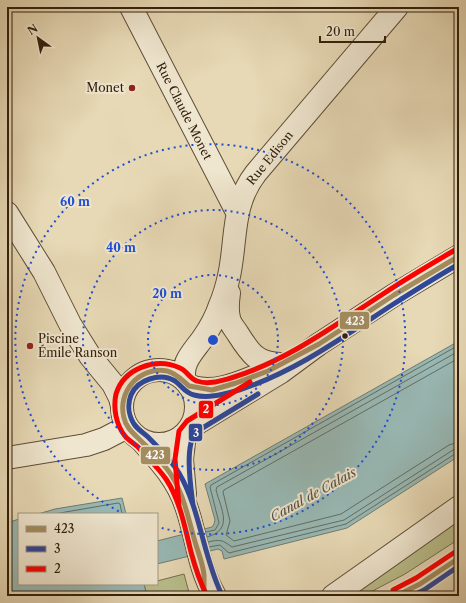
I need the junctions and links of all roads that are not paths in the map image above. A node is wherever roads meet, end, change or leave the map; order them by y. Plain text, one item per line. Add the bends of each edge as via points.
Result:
1 (131, 7) edge
2 (396, 7) edge
3 (7, 213) edge
4 (238, 214) junction
5 (459, 256) edge
6 (229, 275) junction
7 (319, 344) junction
8 (281, 364) junction
9 (187, 384) junction
10 (129, 424) junction
11 (188, 430) junction
12 (7, 458) edge
13 (186, 507) junction
14 (459, 507) edge
15 (204, 574) junction
16 (204, 596) edge
17 (215, 596) edge
18 (333, 596) edge

1 - 4 street, Rue Claude Monet
2 - 4 street, Rue Edison via 249,182 244,190
3 - 10 street via 44,272 90,356 113,384
4 - 6 street, Rue Edison
5 - 7 street
6 - 8 street via 228,314 231,324 250,354 264,362
6 - 9 street, Rue Edison via 216,315 185,365 183,375
7 - 8 street
7 - 11 street via 281,372
8 - 9 street via 247,380 218,388 206,390
9 - 10 street via 177,375 167,371 157,370 138,376 125,392
9 - 11 street via 196,404 194,418
10 - 11 street via 153,444 172,442
10 - 12 street via 104,439 86,445
10 - 13 street via 170,474
11 - 13 street via 182,466
13 - 15 street
14 - 18 street
15 - 16 street
15 - 17 street

